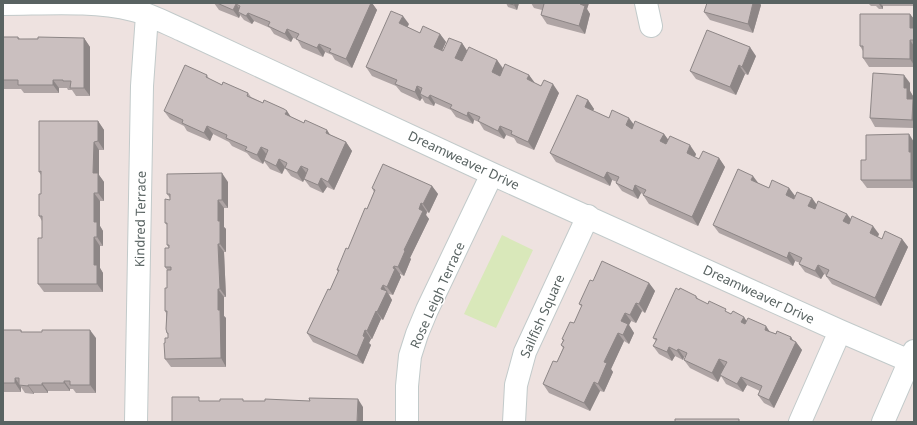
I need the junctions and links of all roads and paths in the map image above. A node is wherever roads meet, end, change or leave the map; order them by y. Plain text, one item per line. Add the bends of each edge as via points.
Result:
1 (646, 3) edge
2 (3, 4) edge
3 (147, 16) junction
4 (651, 26) dead end
5 (492, 174) junction
6 (588, 216) junction
7 (840, 331) junction
8 (912, 359) edge
9 (136, 422) edge
10 (407, 422) edge
11 (514, 422) edge
12 (800, 422) edge
13 (883, 422) edge

1 - 4 street
2 - 3 street, Dreamweaver Drive via 102,5 134,10
3 - 5 street, Dreamweaver Drive
3 - 9 street, Kindred Terrace via 142,86
5 - 6 street, Dreamweaver Drive
5 - 10 street, Rose Leigh Terrace via 417,334 410,356
6 - 7 street, Dreamweaver Drive
6 - 11 street, Sailfish Square via 524,352 516,385
7 - 8 street, Dreamweaver Drive
7 - 12 street
8 - 13 street

